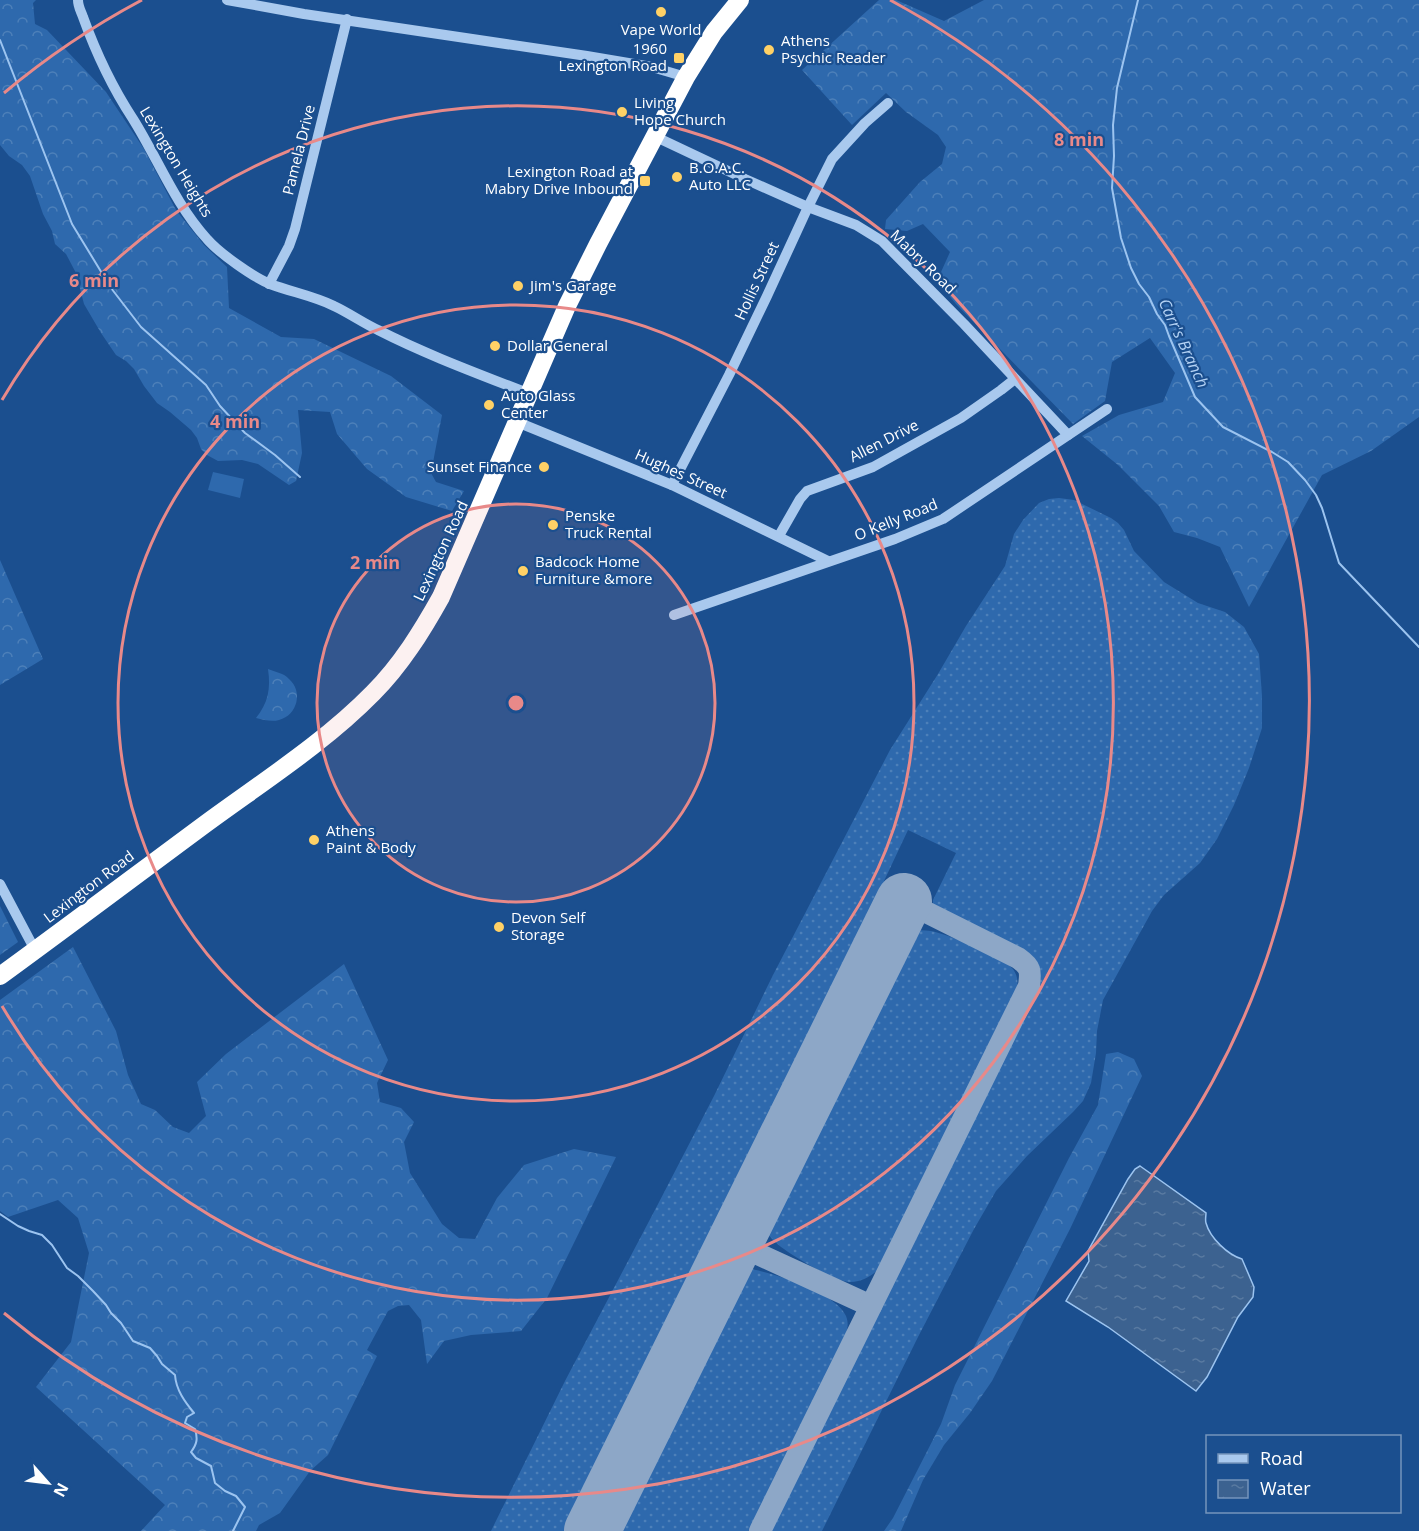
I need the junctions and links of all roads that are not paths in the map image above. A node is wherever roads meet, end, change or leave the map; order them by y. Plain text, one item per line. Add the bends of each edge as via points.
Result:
1 (78, 0) edge
2 (227, 0) edge
3 (740, 0) edge
4 (347, 20) junction
5 (686, 77) junction
6 (888, 103) dead end
7 (654, 136) junction
8 (808, 207) junction
9 (269, 284) junction
10 (1015, 379) junction
11 (530, 394) junction
12 (1107, 409) dead end
13 (517, 422) junction
14 (1068, 435) junction
15 (672, 485) junction
16 (780, 537) junction
17 (828, 561) junction
18 (674, 615) dead end
19 (0, 884) edge
20 (35, 950) junction
21 (0, 976) edge

1 - 9 street, Lexington Heights via 103,68 177,198 207,240
2 - 4 street
3 - 5 highway, Lexington Road
4 - 5 street via 587,56
4 - 9 street, Pamela Drive via 295,229
5 - 7 highway, Lexington Road
6 - 8 street, Hollis Street via 835,155
7 - 8 street, Mabry Road
7 - 11 highway, Lexington Road via 571,297
8 - 10 street, Mabry Road via 856,225 882,241
8 - 15 street, Hollis Street
9 - 11 street, Lexington Heights via 319,299 416,348
10 - 14 street, Mabry Road
10 - 16 street, Allen Drive via 961,418 873,467 807,491
11 - 13 highway, Lexington Road
12 - 14 street, O Kelly Road
13 - 15 street, Hughes Street
13 - 20 highway, Lexington Road via 441,597 407,652 374,692 294,759
14 - 17 street, O Kelly Road via 943,519
15 - 16 street, Hughes Street
16 - 17 street, Hughes Street
17 - 18 street, O Kelly Road
19 - 20 street
20 - 21 highway, Lexington Road

